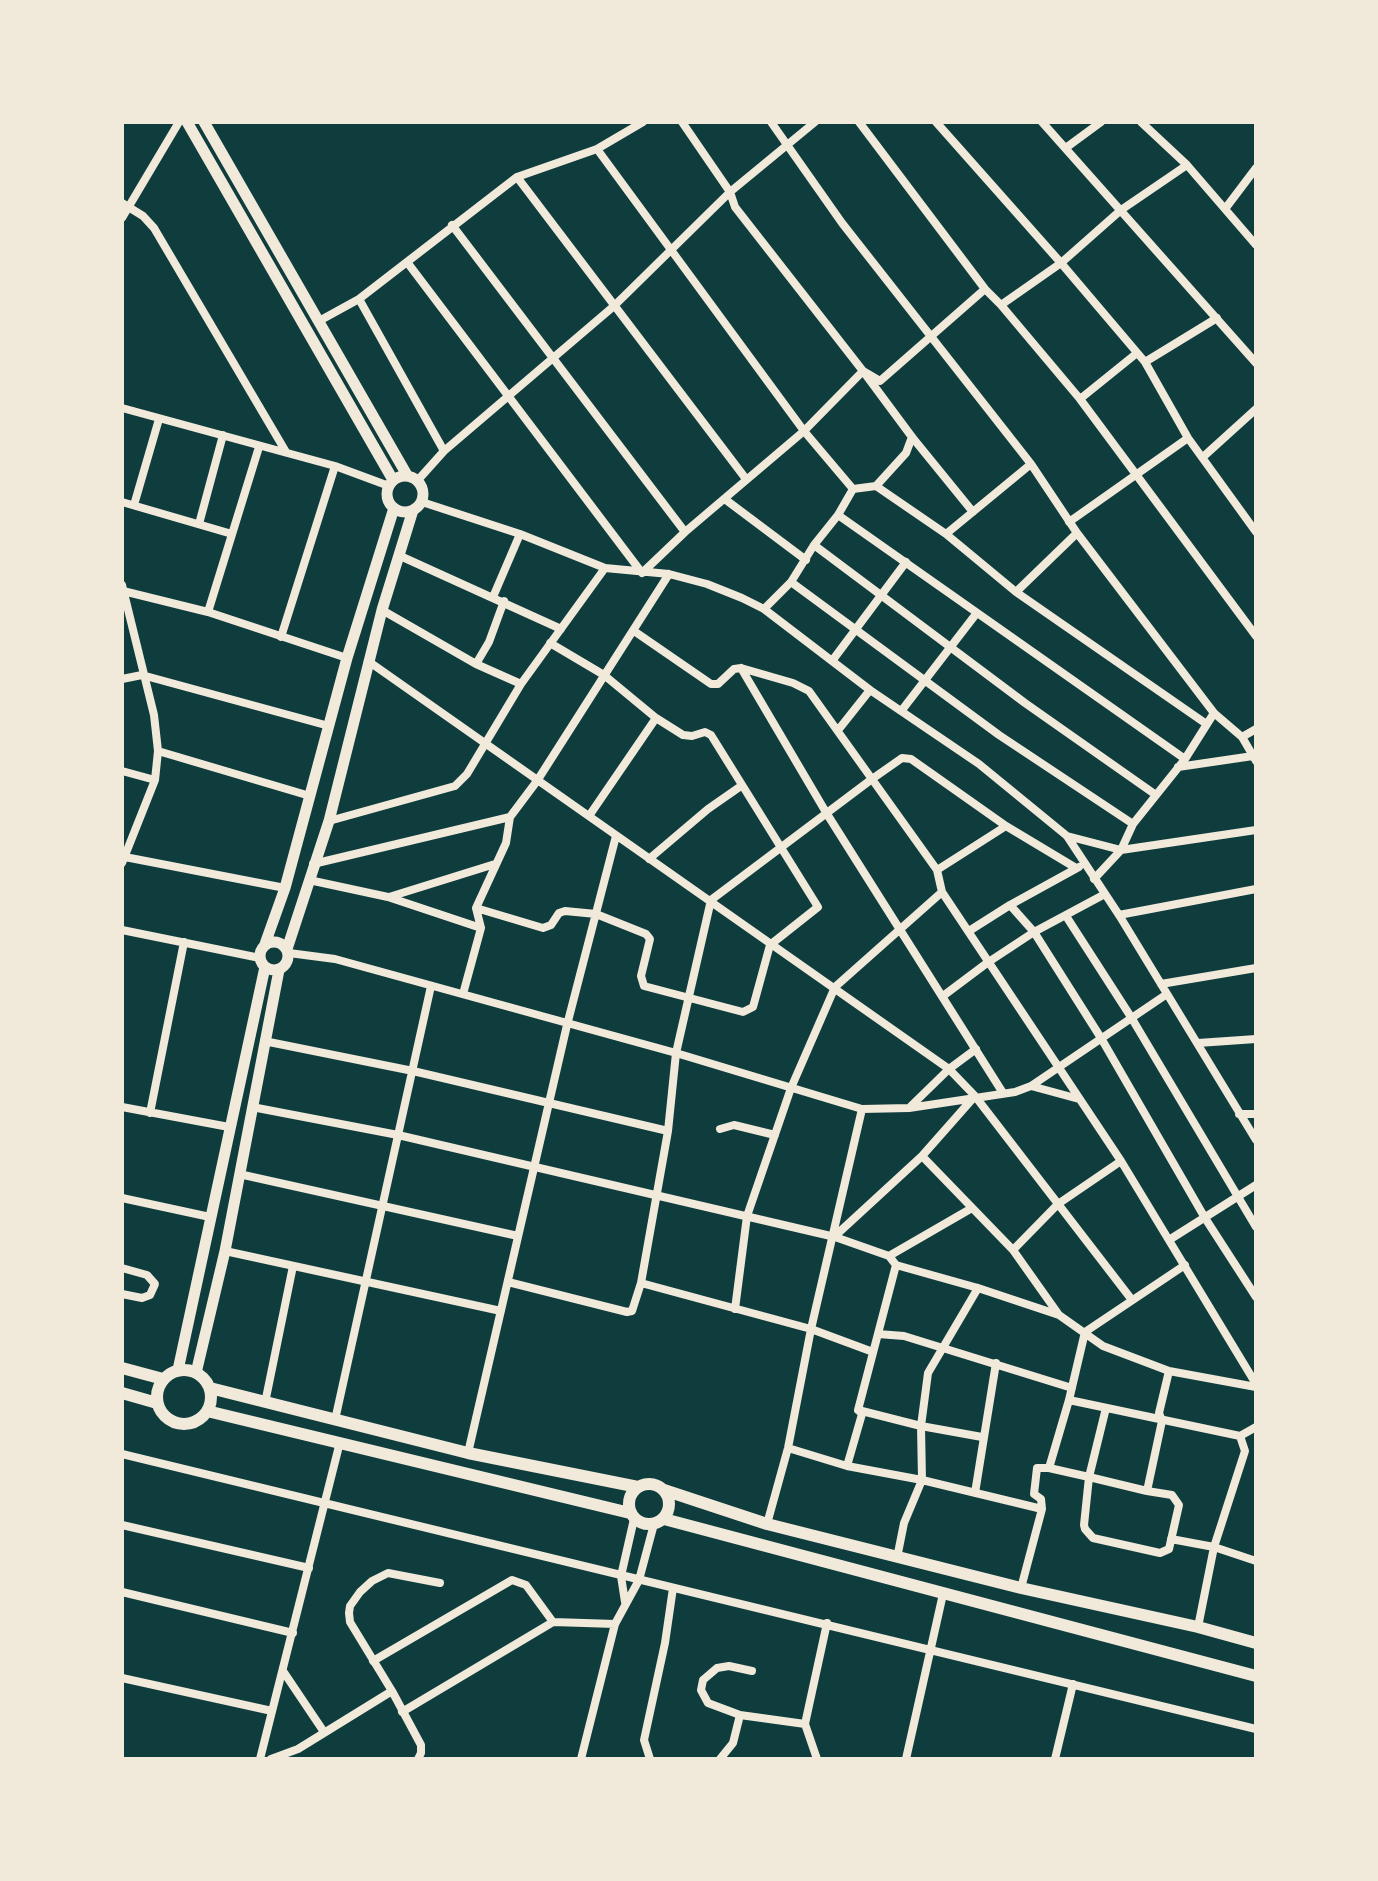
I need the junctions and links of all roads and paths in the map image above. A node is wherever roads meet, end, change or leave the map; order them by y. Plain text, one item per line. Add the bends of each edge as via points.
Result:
1 (179, 122) edge
2 (187, 122) edge
3 (204, 122) edge
4 (643, 122) edge
5 (682, 122) edge
6 (771, 122) edge
7 (815, 122) edge
8 (859, 122) edge
9 (936, 122) edge
10 (1042, 122) edge
11 (1101, 122) edge
12 (1141, 122) edge
13 (785, 145) junction
14 (1067, 147) junction
15 (597, 149) junction
16 (1187, 165) junction
17 (1256, 168) edge
18 (517, 177) junction
19 (730, 192) junction
20 (126, 204) edge
21 (1225, 209) junction
22 (1121, 210) junction
23 (122, 218) edge
24 (452, 225) junction
25 (1256, 245) edge
26 (671, 248) junction
27 (407, 262) junction
28 (1061, 263) junction
29 (985, 289) junction
30 (359, 299) junction
31 (1001, 305) junction
32 (614, 306) junction
33 (1217, 318) junction
34 (319, 321) junction
35 (930, 337) junction
36 (1137, 353) junction
37 (552, 360) junction
38 (1145, 362) junction
39 (1256, 363) edge
40 (863, 371) junction
41 (509, 398) junction
42 (1080, 399) junction
43 (122, 408) edge
44 (1256, 409) edge
45 (159, 419) junction
46 (804, 431) junction
47 (223, 435) junction
48 (912, 437) junction
49 (1188, 438) junction
50 (259, 447) junction
51 (444, 451) junction
52 (286, 452) junction
53 (1203, 457) junction
54 (1031, 464) junction
55 (335, 466) junction
56 (1138, 476) junction
57 (412, 478) junction
58 (746, 479) junction
59 (391, 483) junction
60 (876, 486) junction
61 (853, 489) junction
62 (726, 500) junction
63 (122, 502) edge
64 (134, 505) junction
65 (417, 506) junction
66 (394, 508) junction
67 (1256, 511) edge
68 (973, 512) junction
69 (838, 515) junction
70 (1246, 519) junction
71 (1069, 522) junction
72 (199, 524) junction
73 (685, 532) junction
74 (1256, 532) edge
75 (1077, 533) junction
76 (232, 534) junction
77 (520, 534) junction
78 (946, 534) junction
79 (814, 545) junction
80 (398, 555) junction
81 (806, 560) junction
82 (906, 562) junction
83 (605, 568) junction
84 (642, 573) junction
85 (669, 574) junction
86 (791, 582) junction
87 (122, 585) edge
88 (123, 591) edge
89 (1016, 592) junction
90 (880, 596) junction
91 (493, 597) junction
92 (504, 601) junction
93 (764, 609) junction
94 (382, 610) junction
95 (208, 612) junction
96 (976, 614) junction
97 (855, 628) junction
98 (561, 629) junction
99 (634, 631) junction
100 (1256, 636) edge
101 (281, 637) junction
102 (550, 643) junction
103 (951, 647) junction
104 (347, 658) junction
105 (368, 661) junction
106 (832, 661) junction
107 (476, 664) junction
108 (741, 668) junction
109 (142, 675) junction
110 (604, 675) junction
111 (122, 679) edge
112 (926, 681) junction
113 (521, 684) junction
114 (870, 690) junction
115 (902, 710) junction
116 (1214, 713) junction
117 (656, 718) junction
118 (1205, 723) junction
119 (329, 726) junction
120 (839, 729) junction
121 (1256, 729) edge
122 (1242, 737) junction
123 (483, 744) junction
124 (158, 751) junction
125 (1254, 759) edge
126 (1182, 763) junction
127 (122, 771) edge
128 (872, 779) junction
129 (155, 780) junction
130 (537, 781) junction
131 (741, 786) junction
132 (1156, 795) junction
133 (310, 796) junction
134 (827, 814) junction
135 (589, 816) junction
136 (510, 817) junction
137 (329, 821) junction
138 (1133, 824) junction
139 (1006, 826) junction
140 (1256, 830) edge
141 (616, 836) junction
142 (1067, 836) junction
143 (780, 847) junction
144 (1121, 850) junction
145 (649, 859) junction
146 (124, 860) edge
147 (313, 864) junction
148 (495, 864) junction
149 (1080, 867) junction
150 (937, 870) junction
151 (1094, 879) junction
152 (309, 880) junction
153 (285, 888) junction
154 (1256, 889) edge
155 (942, 892) junction
156 (1105, 894) junction
157 (388, 897) junction
158 (711, 900) junction
159 (1010, 905) junction
160 (476, 908) junction
161 (596, 914) junction
162 (1119, 915) junction
163 (1066, 916) junction
164 (481, 928) junction
165 (898, 929) junction
166 (122, 930) edge
167 (969, 931) junction
168 (1034, 932) junction
169 (184, 942) junction
170 (265, 944) junction
171 (770, 945) junction
172 (288, 951) junction
173 (262, 962) junction
174 (987, 963) junction
175 (1256, 968) edge
176 (279, 970) junction
177 (1161, 984) junction
178 (431, 986) junction
179 (835, 987) junction
180 (463, 994) junction
181 (1167, 994) junction
182 (688, 996) junction
183 (943, 996) junction
184 (1131, 1017) junction
185 (567, 1025) junction
186 (1101, 1038) junction
187 (1256, 1039) edge
188 (264, 1041) junction
189 (1198, 1043) junction
190 (976, 1049) junction
191 (676, 1053) junction
192 (1057, 1067) junction
193 (949, 1069) junction
194 (413, 1071) junction
195 (791, 1088) junction
196 (1027, 1088) junction
197 (1003, 1093) junction
198 (975, 1096) junction
199 (1079, 1099) junction
200 (549, 1104) junction
201 (122, 1107) edge
202 (252, 1107) junction
203 (909, 1108) junction
204 (862, 1109) junction
205 (150, 1113) junction
206 (1239, 1114) junction
207 (1256, 1114) edge
208 (229, 1127) junction
209 (720, 1129) dead end
210 (668, 1131) junction
211 (398, 1135) junction
212 (775, 1135) junction
213 (1256, 1140) edge
214 (922, 1156) junction
215 (1121, 1161) junction
216 (535, 1167) junction
217 (239, 1174) junction
218 (1256, 1185) edge
219 (656, 1195) junction
220 (1237, 1197) junction
221 (122, 1198) edge
222 (383, 1204) junction
223 (1058, 1204) junction
224 (972, 1208) junction
225 (747, 1216) junction
226 (210, 1217) junction
227 (1205, 1218) junction
228 (1256, 1227) edge
229 (518, 1236) junction
230 (835, 1237) junction
231 (1169, 1240) junction
232 (1013, 1250) junction
233 (225, 1251) junction
234 (889, 1256) junction
235 (896, 1265) junction
236 (1185, 1265) junction
237 (293, 1266) junction
238 (122, 1268) edge
239 (365, 1282) junction
240 (508, 1282) junction
241 (641, 1283) junction
242 (978, 1288) junction
243 (122, 1294) edge
244 (1256, 1297) edge
245 (1132, 1300) junction
246 (735, 1309) junction
247 (501, 1311) junction
248 (1059, 1315) junction
249 (811, 1329) junction
250 (1085, 1332) junction
251 (878, 1334) junction
252 (943, 1349) junction
253 (873, 1352) junction
254 (996, 1363) junction
255 (122, 1368) edge
256 (178, 1370) junction
257 (1169, 1371) junction
258 (196, 1373) junction
259 (163, 1379) junction
260 (1256, 1386) edge
261 (210, 1388) junction
262 (1072, 1388) junction
263 (122, 1393) edge
264 (1069, 1400) junction
265 (157, 1403) junction
266 (265, 1403) junction
267 (1106, 1408) junction
268 (858, 1410) junction
269 (207, 1411) junction
270 (335, 1420) junction
271 (1162, 1421) junction
272 (921, 1426) junction
273 (1256, 1427) edge
274 (1240, 1436) junction
275 (982, 1437) junction
276 (340, 1442) junction
277 (788, 1448) junction
278 (468, 1453) junction
279 (122, 1454) edge
280 (847, 1466) junction
281 (1049, 1468) junction
282 (1089, 1477) junction
283 (922, 1480) junction
284 (638, 1487) junction
285 (664, 1490) junction
286 (1147, 1491) junction
287 (975, 1493) junction
288 (324, 1505) junction
289 (1042, 1509) junction
290 (632, 1516) junction
291 (659, 1522) junction
292 (767, 1524) junction
293 (122, 1525) edge
294 (1171, 1539) junction
295 (1214, 1547) junction
296 (897, 1558) junction
297 (1256, 1561) edge
298 (309, 1568) junction
299 (621, 1576) junction
300 (639, 1580) junction
301 (440, 1583) dead end
302 (673, 1588) junction
303 (1021, 1588) junction
304 (122, 1592) edge
305 (943, 1594) junction
306 (625, 1603) junction
307 (553, 1622) junction
308 (827, 1623) junction
309 (615, 1624) junction
310 (1198, 1627) junction
311 (293, 1633) junction
312 (1256, 1643) edge
313 (932, 1650) junction
314 (373, 1661) junction
315 (283, 1671) junction
316 (752, 1671) dead end
317 (1256, 1676) edge
318 (122, 1678) edge
319 (1073, 1684) junction
320 (392, 1691) junction
321 (272, 1711) junction
322 (402, 1712) junction
323 (740, 1715) junction
324 (805, 1724) junction
325 (1256, 1729) edge
326 (324, 1732) junction
327 (260, 1759) edge
328 (271, 1759) edge
329 (418, 1759) edge
330 (581, 1759) edge
331 (650, 1759) edge
332 (720, 1759) edge
333 (817, 1759) edge
334 (906, 1759) edge
335 (1055, 1759) edge

1 - 20 street
2 - 59 main road
3 - 34 main road
4 - 15 street
5 - 19 street
6 - 13 street
7 - 13 street
8 - 29 street
9 - 28 street
10 - 14 street
11 - 14 street
12 - 16 street
13 - 19 street
13 - 35 street
14 - 22 street
15 - 18 street
15 - 26 street
16 - 21 street
16 - 22 street
17 - 21 street
18 - 24 street
18 - 32 street
19 - 26 street
19 - 40 street via 735,207
20 - 23 street
20 - 52 street via 154,228
21 - 25 street
22 - 28 street
22 - 33 street
24 - 27 street
24 - 37 street
26 - 32 street
26 - 46 street
27 - 30 street
27 - 41 street
28 - 31 street
28 - 36 street
29 - 31 street
29 - 35 street
30 - 34 street
30 - 51 street
31 - 42 street
32 - 37 street
32 - 58 street
33 - 38 street
33 - 39 street
34 - 57 main road
35 - 40 street via 880,381
35 - 54 street
36 - 38 street
36 - 42 street
37 - 41 street
37 - 73 street
38 - 49 street
40 - 46 street
40 - 48 street
41 - 51 street
41 - 84 street
42 - 56 street
43 - 45 street
44 - 53 street
45 - 47 street
45 - 64 street
46 - 58 street
46 - 61 street
47 - 50 street
47 - 72 street
48 - 60 street via 906,453
48 - 68 street
49 - 53 street
49 - 56 street
50 - 52 street
50 - 76 street
51 - 57 street
52 - 55 street
53 - 70 street
54 - 68 street
54 - 71 street
55 - 59 street
55 - 101 street
56 - 71 street
56 - 100 street
57 - 59 main road
57 - 65 main road via 423,490
58 - 62 street
59 - 66 main road via 388,499
60 - 61 street
60 - 78 street
61 - 69 street
62 - 73 street
62 - 81 street
63 - 64 street
64 - 72 street
65 - 66 main road via 403,512
65 - 77 street
65 - 80 main road
66 - 104 main road
67 - 70 street
68 - 78 street
69 - 79 street
69 - 82 street
70 - 74 street
71 - 75 street
72 - 76 street
73 - 84 street
75 - 89 street
75 - 116 street
76 - 95 street
77 - 83 street
77 - 91 street
78 - 89 street
79 - 81 street
79 - 90 street
80 - 91 street
80 - 94 main road
81 - 86 street
82 - 90 street
82 - 96 street
83 - 84 street
83 - 98 street
84 - 85 street
85 - 93 street
85 - 99 street
86 - 93 street
86 - 97 street
87 - 88 street
88 - 95 street
88 - 109 street
89 - 118 street
90 - 97 street
90 - 103 street
91 - 92 street
92 - 98 street
92 - 107 street
93 - 106 street
94 - 105 main road
94 - 107 street
95 - 101 street
96 - 103 street
96 - 126 street
97 - 106 street
97 - 112 street
98 - 102 street
99 - 108 street via 711,684
99 - 110 street
101 - 104 street
102 - 110 street
102 - 113 street
103 - 112 street
103 - 132 street
104 - 119 main road
105 - 123 street
105 - 137 main road
106 - 114 street
107 - 113 street
108 - 120 street via 809,691
108 - 134 street
109 - 111 street
109 - 119 street
109 - 124 street
110 - 117 street
110 - 130 street
112 - 115 street
112 - 138 street
113 - 123 street
114 - 115 street
114 - 120 street
115 - 142 street
116 - 118 street
116 - 122 street
117 - 131 street via 683,735 711,735
117 - 135 street
118 - 126 street
119 - 133 main road
120 - 128 street
121 - 122 street
122 - 125 street
123 - 130 street
123 - 137 street via 455,786
124 - 129 street
124 - 133 street
125 - 126 street
126 - 132 street
127 - 129 street
128 - 134 street
128 - 139 street via 902,758 911,759
128 - 150 street
129 - 146 street
130 - 135 street
130 - 136 street
131 - 143 street
131 - 145 street
132 - 138 street
133 - 153 main road
134 - 143 street
134 - 165 street
135 - 141 street
136 - 147 street
136 - 148 street via 506,843
137 - 147 main road
138 - 144 street
139 - 149 street
139 - 150 street
140 - 144 street
141 - 145 street
141 - 161 street
142 - 144 street
142 - 149 street
143 - 158 street
143 - 171 street via 818,907
144 - 151 street
145 - 158 street
146 - 153 street
147 - 152 main road
148 - 157 street
148 - 160 street
149 - 151 street
149 - 159 street
150 - 155 street
151 - 156 street
152 - 157 street
152 - 172 main road
153 - 170 main road
154 - 162 street
155 - 165 street
155 - 167 street
156 - 162 street
156 - 163 street
157 - 164 street
158 - 171 street
158 - 182 street
159 - 167 street
159 - 168 street
160 - 161 street via 543,928 565,911
160 - 164 street
161 - 182 street via 650,939 641,976 644,986
161 - 185 street
162 - 177 street
163 - 168 street
163 - 184 street
164 - 180 street
165 - 179 street
165 - 183 street
166 - 169 street
167 - 174 street
168 - 174 street
168 - 186 street
169 - 173 street
169 - 205 street
170 - 172 main road via 275,941
170 - 173 main road
171 - 179 street
171 - 182 street via 749,1011
172 - 176 main road via 287,963
172 - 178 street
173 - 176 main road
173 - 208 main road
174 - 183 street
174 - 192 street
175 - 177 street
176 - 188 main road
177 - 181 street
178 - 180 street
178 - 194 street
179 - 193 street
179 - 195 street
180 - 185 street
181 - 184 street
181 - 189 street
182 - 191 street
183 - 190 street
184 - 186 street
184 - 220 street
185 - 191 street
185 - 200 street
186 - 192 street
186 - 227 street
187 - 189 street
188 - 194 street
188 - 202 main road
189 - 206 street
190 - 193 street
190 - 197 street
191 - 195 street
191 - 210 street
192 - 196 street
192 - 199 street
193 - 198 street
193 - 203 street
194 - 200 street
194 - 211 street
195 - 204 street
195 - 212 street
196 - 197 street
196 - 199 street
197 - 198 street
198 - 203 street
198 - 214 street
198 - 223 street
199 - 215 street
200 - 210 street
200 - 216 street
201 - 205 street
202 - 211 street
202 - 217 main road
203 - 204 street
204 - 230 street
205 - 208 street
206 - 207 street
206 - 213 street
208 - 226 main road
209 - 212 street via 734,1125
210 - 219 street
211 - 216 street
211 - 222 street
212 - 225 street
214 - 224 street
214 - 230 street
215 - 223 street
215 - 231 street
216 - 219 street
216 - 229 street
217 - 222 street
217 - 233 main road
218 - 220 street
219 - 225 street
219 - 241 street
220 - 227 street
220 - 228 street
221 - 226 street
222 - 229 street
222 - 239 street
223 - 232 street
223 - 245 street
224 - 232 street
224 - 234 street
225 - 230 street
225 - 246 street
226 - 256 main road
227 - 231 street
227 - 244 street
229 - 240 street
230 - 234 street
230 - 249 street
231 - 236 street
232 - 248 street
233 - 237 street
233 - 258 main road
234 - 235 street
235 - 242 street
235 - 251 street
236 - 245 street
236 - 260 street
237 - 239 street
237 - 266 street
238 - 243 street via 147,1275 155,1284 142,1298
239 - 247 street
239 - 270 street
240 - 241 street via 627,1312 635,1307
240 - 247 street
241 - 246 street
242 - 248 street
242 - 252 street
245 - 250 street
246 - 249 street
247 - 278 street
248 - 250 street
249 - 253 street
249 - 277 street
250 - 257 street via 1115,1353
250 - 262 street
251 - 252 street
251 - 253 street
252 - 254 street
252 - 272 street via 928,1373
253 - 268 street
254 - 262 street
254 - 275 street
255 - 259 main road
256 - 258 main road
256 - 259 main road
257 - 260 street
257 - 271 street via 1159,1413
258 - 261 main road
259 - 265 main road
261 - 266 main road
261 - 269 main road
262 - 264 street
263 - 265 main road
264 - 267 street
264 - 281 street
265 - 269 main road via 175,1422 193,1422
266 - 270 main road
267 - 271 street
267 - 282 street
268 - 272 street
268 - 280 street via 862,1414
269 - 276 main road
270 - 278 main road
271 - 274 street
271 - 286 street
272 - 275 street
272 - 283 street
273 - 274 street
274 - 295 street via 1245,1451
275 - 287 street
276 - 288 street
276 - 290 main road
277 - 280 street
277 - 292 street
278 - 284 main road
279 - 288 street
280 - 283 street
281 - 282 street
281 - 289 street via 1037,1468 1034,1494
282 - 286 street
282 - 294 street via 1084,1525 1093,1538 1160,1553 1169,1549
283 - 287 street
283 - 296 street via 904,1523
284 - 285 main road via 649,1484
284 - 290 main road via 630,1496
285 - 291 main road via 669,1508
285 - 292 main road
286 - 294 street via 1177,1499
287 - 289 street
288 - 298 street
288 - 299 street
289 - 303 street
290 - 291 main road via 647,1525
290 - 299 street
291 - 300 street
291 - 305 main road
292 - 296 main road
293 - 298 street
294 - 295 street
295 - 297 street
295 - 310 street
296 - 303 main road
298 - 311 street
299 - 300 street
299 - 306 street
300 - 302 street
300 - 306 street
301 - 314 street via 388,1573 360,1592 350,1606 350,1622
302 - 308 street
302 - 331 street via 644,1740
303 - 310 main road
304 - 311 street
305 - 313 street
305 - 317 main road
306 - 309 street
307 - 309 street
307 - 314 street via 526,1585 512,1580
307 - 322 street
308 - 313 street
308 - 324 street
309 - 330 street
310 - 312 main road
311 - 315 street
313 - 319 street
313 - 334 street
314 - 320 street
315 - 321 street
315 - 326 street
316 - 323 street via 717,1668 703,1680 701,1690 708,1703
318 - 321 street
319 - 325 street
319 - 335 street
320 - 322 street
320 - 326 street
321 - 327 street
322 - 329 street via 421,1745
323 - 324 street
323 - 332 street via 733,1743
324 - 333 street
326 - 328 street

